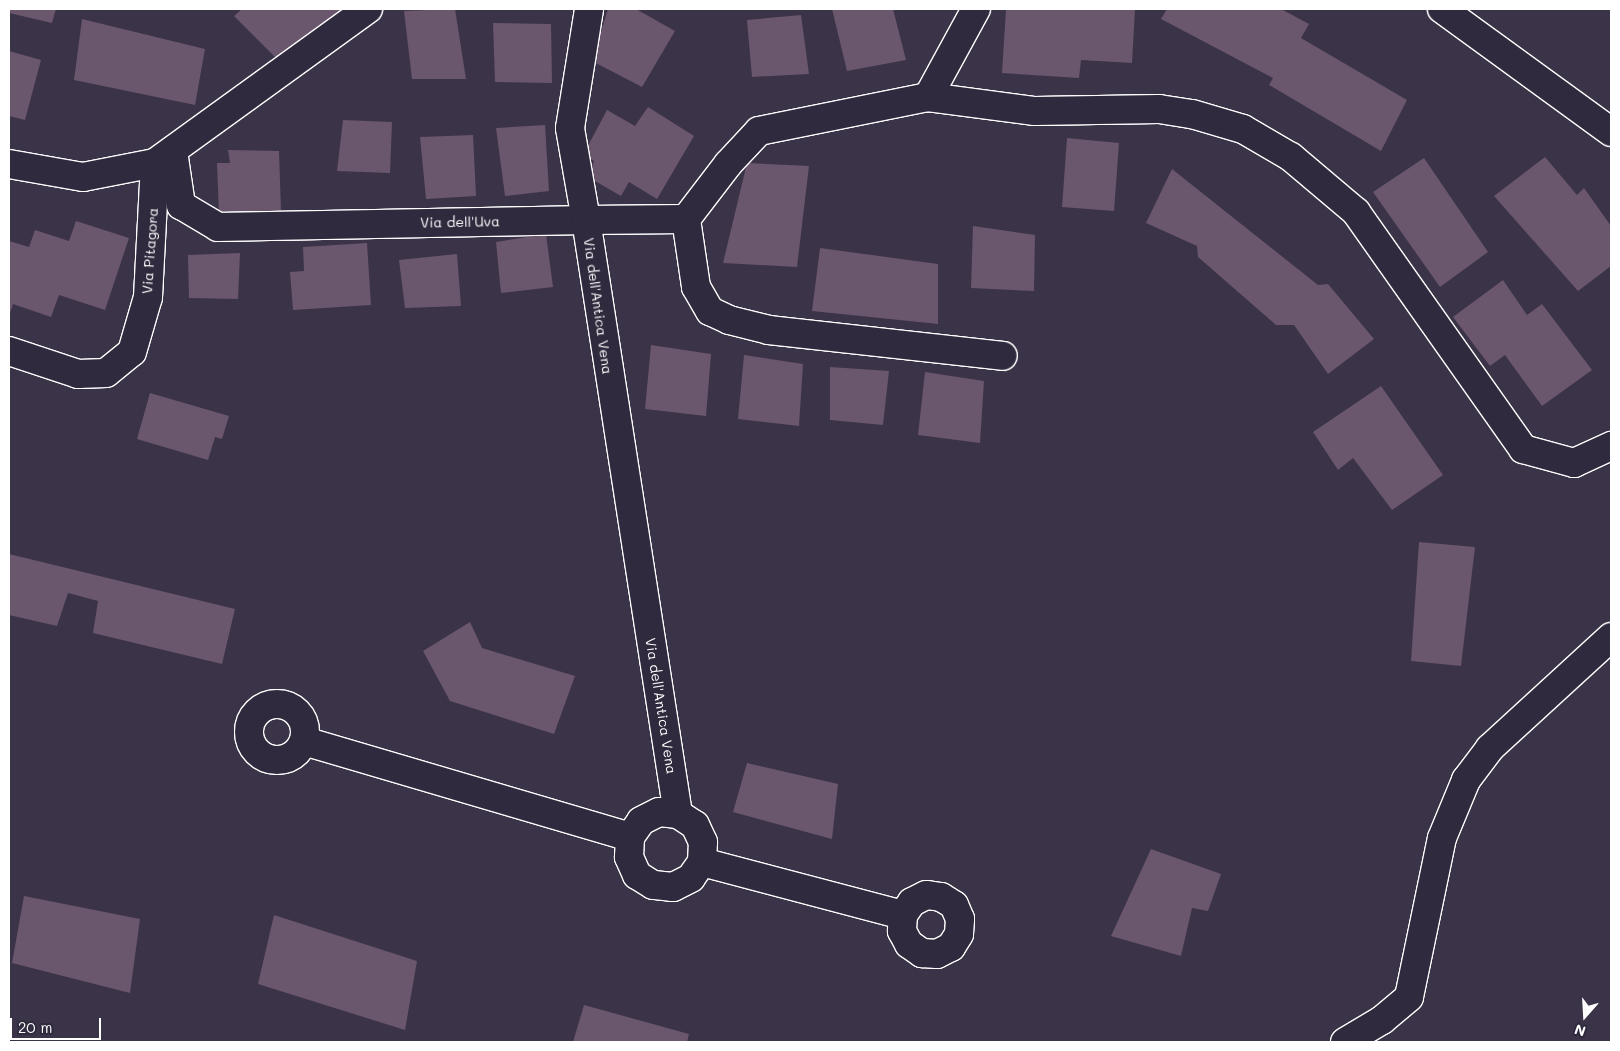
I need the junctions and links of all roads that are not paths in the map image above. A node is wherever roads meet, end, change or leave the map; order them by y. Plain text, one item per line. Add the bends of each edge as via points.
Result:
1 (368, 9) edge
2 (588, 9) edge
3 (976, 9) edge
4 (1442, 9) edge
5 (928, 97) junction
6 (1611, 132) edge
7 (164, 157) junction
8 (9, 164) edge
9 (686, 219) junction
10 (586, 220) junction
11 (9, 351) edge
12 (1003, 356) dead end
13 (1611, 446) edge
14 (1611, 636) edge
15 (304, 741) dead end
16 (678, 814) junction
17 (630, 837) junction
18 (702, 862) junction
19 (903, 915) dead end
20 (1345, 1042) edge

1 - 7 street
2 - 10 street via 570,128
3 - 5 street
4 - 6 street
5 - 9 street via 759,131 728,164
5 - 13 street via 1035,111 1159,109 1192,114 1243,130 1291,157 1356,212 1523,449 1574,463
7 - 8 street via 83,177
7 - 10 street, Via dell'Uva via 181,205 218,227
7 - 11 street, Via Pitagora via 148,297 132,352 106,373 78,374
9 - 10 street, Via dell'Antica Vena
9 - 12 street via 696,287 710,311 729,320 769,330
10 - 16 street, Via dell'Antica Vena
14 - 20 street via 1490,748 1466,780 1442,838 1409,997 1382,1020
15 - 17 street
16 - 17 street via 659,812 641,821
16 - 18 street via 695,824 703,842
17 - 18 street via 628,857 637,874 653,885 673,887 691,878
18 - 19 street

